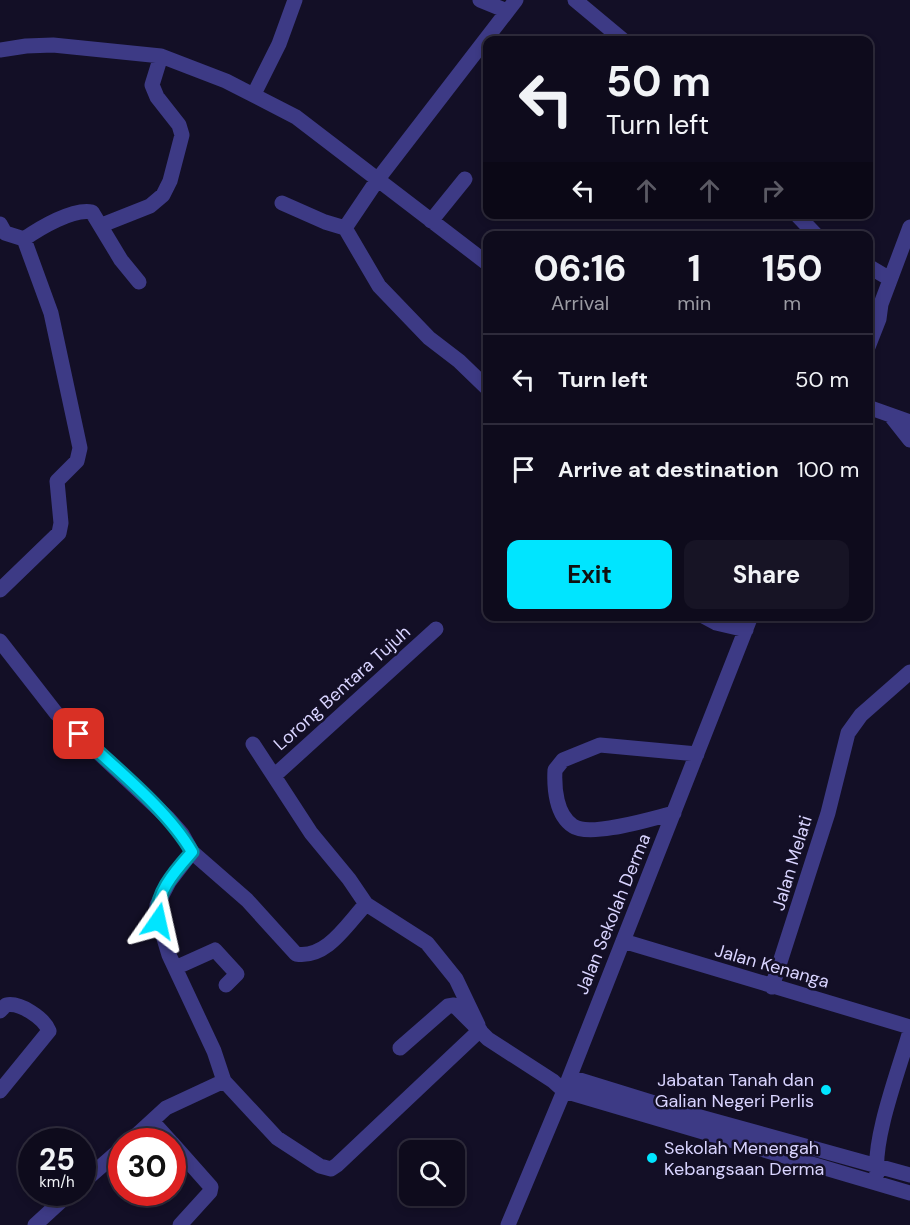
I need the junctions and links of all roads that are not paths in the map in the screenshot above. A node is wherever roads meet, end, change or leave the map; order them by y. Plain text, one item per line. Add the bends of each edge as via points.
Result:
1 (295, 0) edge
2 (480, 0) edge
3 (575, 0) edge
4 (512, 5) edge
5 (488, 36) edge
6 (618, 36) edge
7 (483, 43) edge
8 (0, 50) edge
9 (160, 56) junction
10 (255, 94) junction
11 (378, 179) junction
12 (465, 179) dead end
13 (282, 203) dead end
14 (801, 219) edge
15 (431, 221) junction
16 (0, 224) edge
17 (102, 225) junction
18 (910, 227) edge
19 (345, 228) junction
20 (813, 231) edge
21 (24, 239) junction
22 (483, 260) edge
23 (873, 269) edge
24 (890, 279) junction
25 (139, 282) dead end
26 (881, 304) junction
27 (873, 314) edge
28 (873, 334) edge
29 (483, 384) edge
30 (881, 416) edge
31 (910, 422) edge
32 (910, 440) edge
33 (0, 590) edge
34 (712, 621) edge
35 (749, 623) edge
36 (436, 629) dead end
37 (0, 641) edge
38 (910, 672) edge
39 (253, 744) dead end
40 (697, 754) junction
41 (274, 776) junction
42 (674, 813) junction
43 (192, 852) junction
44 (366, 904) junction
45 (624, 941) junction
46 (175, 968) junction
47 (226, 985) dead end
48 (772, 987) junction
49 (0, 1011) edge
50 (910, 1027) edge
51 (480, 1030) junction
52 (910, 1031) edge
53 (400, 1048) dead end
54 (224, 1081) junction
55 (562, 1083) junction
56 (0, 1091) edge
57 (152, 1121) junction
58 (144, 1128) edge
59 (159, 1128) edge
60 (186, 1158) edge
61 (108, 1160) edge
62 (876, 1165) junction
63 (96, 1171) edge
64 (910, 1175) edge
65 (878, 1184) junction
66 (910, 1193) edge
67 (56, 1206) edge
68 (35, 1225) edge
69 (180, 1225) edge
70 (508, 1225) edge

1 - 10 street
2 - 4 street
3 - 6 street
4 - 5 street
7 - 11 street
8 - 9 street via 53,45
9 - 10 street
9 - 17 street via 152,85 182,135 170,181 163,195 150,206
10 - 11 street via 296,117
11 - 15 street
11 - 19 street
12 - 15 street
13 - 19 street
14 - 20 street
15 - 22 street
16 - 21 street via 5,233
17 - 21 street via 95,214 86,210 44,226
17 - 25 street via 121,260
18 - 24 street
19 - 29 street via 384,291 429,338
21 - 33 street via 51,313 80,448 76,460 57,481 59,533
23 - 24 street
24 - 26 street
26 - 27 street
26 - 28 street
30 - 31 street
30 - 32 street
34 - 35 street
35 - 40 street, Jalan Sekolah Derma
36 - 41 street, Lorong Bentara Tujuh
37 - 43 street via 46,702 168,818
38 - 48 street, Jalan Melati via 854,722
39 - 41 street
40 - 42 street, Jalan Sekolah Derma
40 - 42 street via 600,745 563,760 555,770 557,801 573,826 585,830 618,826
41 - 44 street via 311,833
42 - 45 street, Jalan Sekolah Derma
43 - 44 street via 247,900 296,954 306,956 323,950
43 - 46 street via 169,882 156,909
44 - 51 street via 427,943 456,979
45 - 48 street, Jalan Kenanga
45 - 55 street, Jalan Sekolah Derma
46 - 47 street via 215,950 237,974
46 - 54 street
48 - 50 street, Jalan Kenanga
49 - 56 street via 15,1004 46,1024 49,1031
51 - 53 street via 456,1007 448,1006
51 - 54 street via 331,1169 277,1138
51 - 55 street via 506,1052
52 - 62 street via 882,1126
54 - 57 street via 178,1101
55 - 62 street
55 - 65 street via 687,1129 792,1156
55 - 70 street, Jalan Sekolah Derma
57 - 58 street
57 - 59 street
60 - 69 street via 211,1187
61 - 63 street
62 - 64 street
62 - 65 street
65 - 66 street
67 - 68 street

